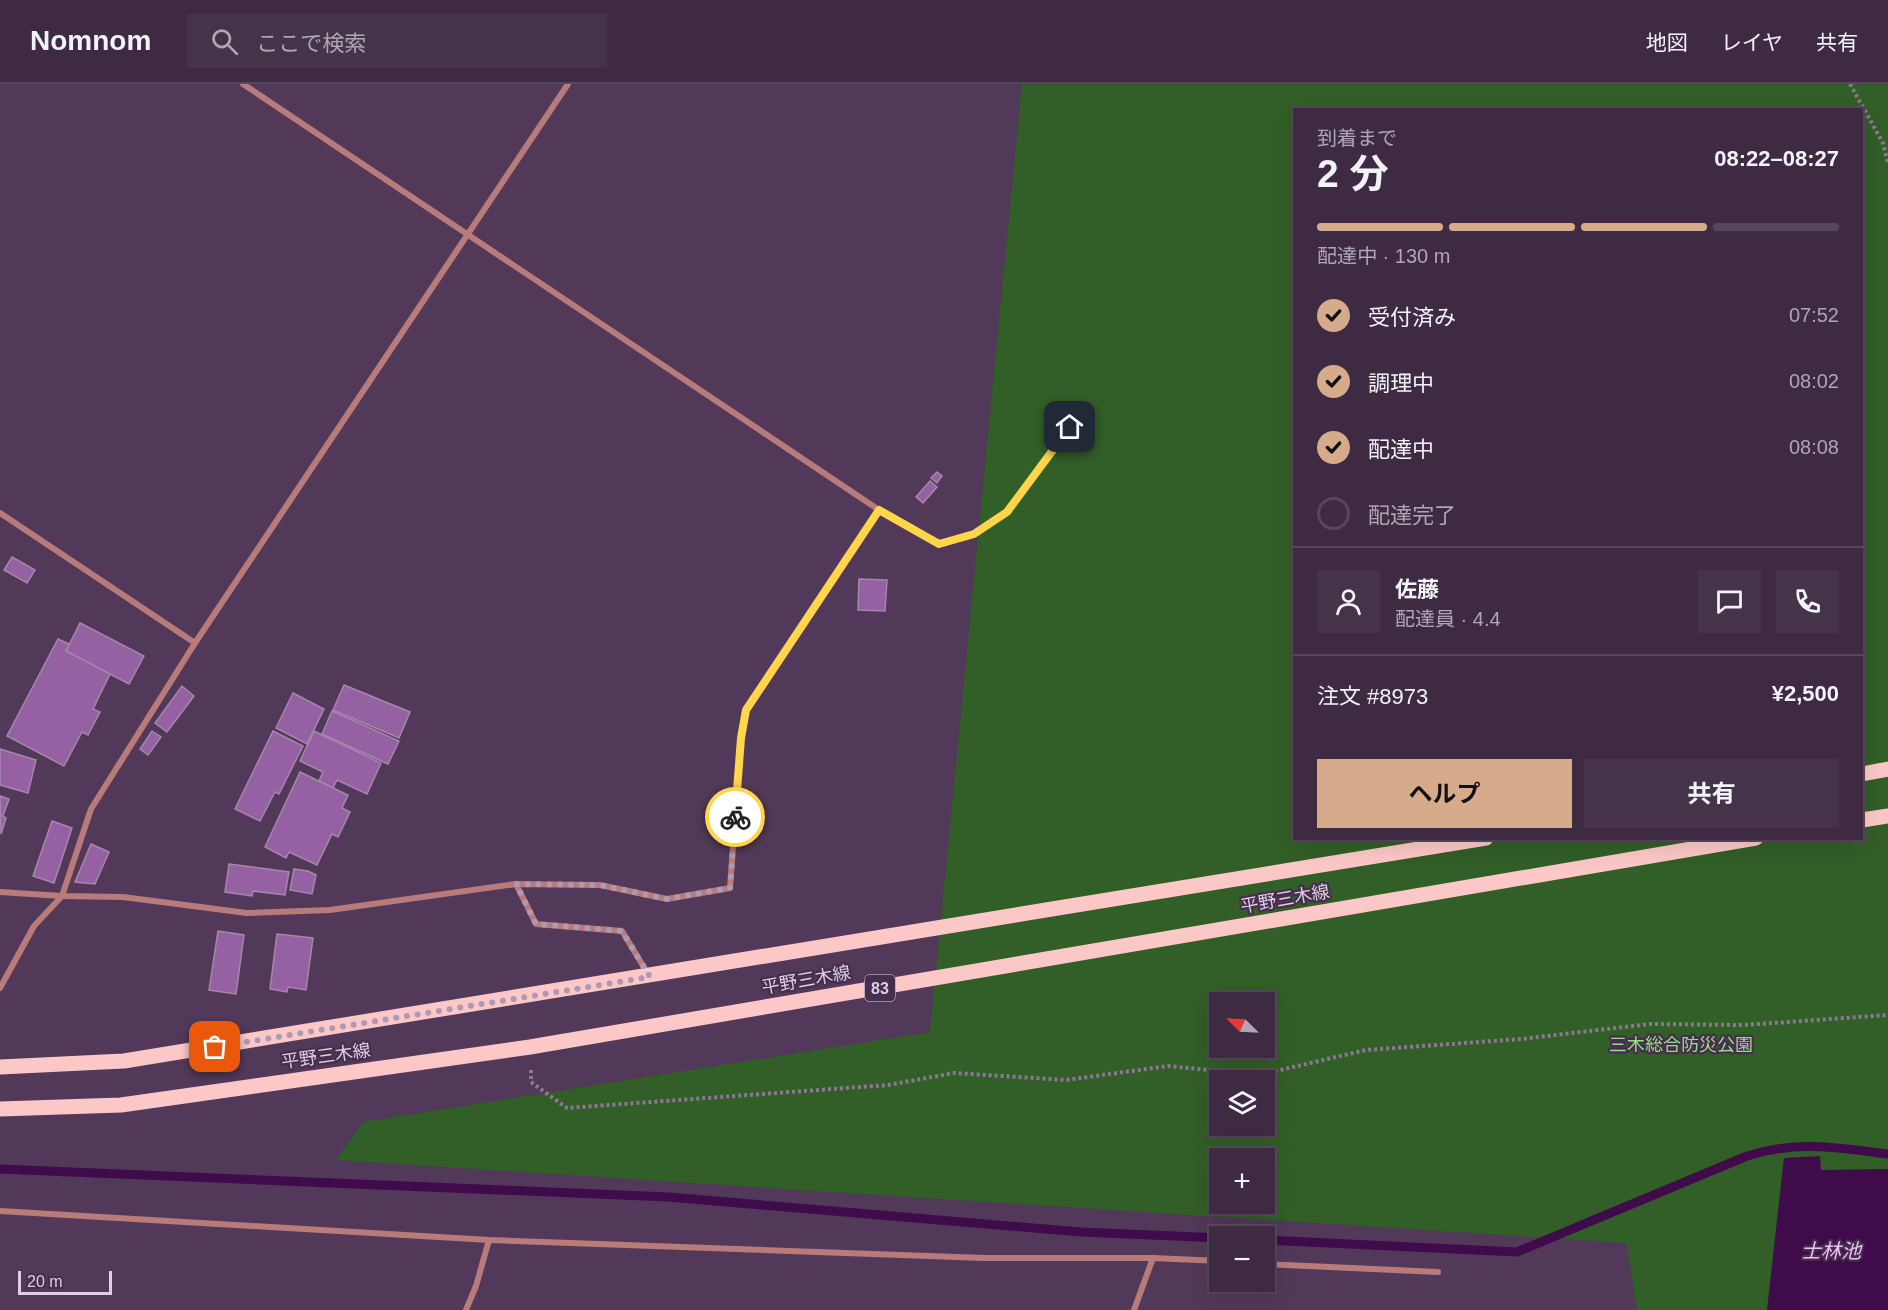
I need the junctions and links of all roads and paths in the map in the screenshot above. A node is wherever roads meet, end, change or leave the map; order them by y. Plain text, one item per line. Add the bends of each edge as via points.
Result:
1 (243, 84) edge
2 (568, 84) edge
3 (1850, 84) edge
4 (1888, 164) edge
5 (466, 235) junction
6 (1070, 427) dead end
7 (879, 510) junction
8 (0, 513) edge
9 (195, 643) junction
10 (1888, 769) edge
11 (1863, 774) edge
12 (1888, 816) edge
13 (1863, 820) edge
14 (1474, 840) edge
15 (1744, 840) edge
16 (516, 884) junction
17 (0, 892) edge
18 (62, 896) junction
19 (650, 977) junction
20 (0, 987) edge
21 (1888, 1015) edge
22 (530, 1047) junction
23 (0, 1067) edge
24 (0, 1109) edge
25 (0, 1211) edge
26 (489, 1240) junction
27 (1153, 1258) junction
28 (1209, 1261) edge
29 (1275, 1265) edge
30 (1438, 1272) dead end
31 (466, 1310) edge
32 (1134, 1310) edge

1 - 5 street
2 - 5 street
3 - 4 path via 1883,142
5 - 7 street
5 - 9 street
6 - 7 street via 1007,512 974,534 939,544
7 - 16 street via 746,710 730,888 667,899 600,885
8 - 9 street
9 - 18 street via 91,809
10 - 11 main road
12 - 13 main road
14 - 19 main road, 平野三木線
15 - 22 main road, 平野三木線 / 83
16 - 18 street via 330,910 247,913 123,897
16 - 19 street via 536,924 622,931
17 - 18 street
18 - 20 street via 34,926
19 - 23 main road, 平野三木線 via 124,1061
21 - 22 path via 1744,1025 1650,1024 1521,1039 1366,1050 1259,1075 1168,1066 1066,1080 954,1073 888,1085 567,1108 531,1082
22 - 24 main road, 平野三木線 / 83 via 121,1105
25 - 26 street
26 - 27 street via 984,1258
26 - 31 street
27 - 28 street
27 - 32 street
29 - 30 street

